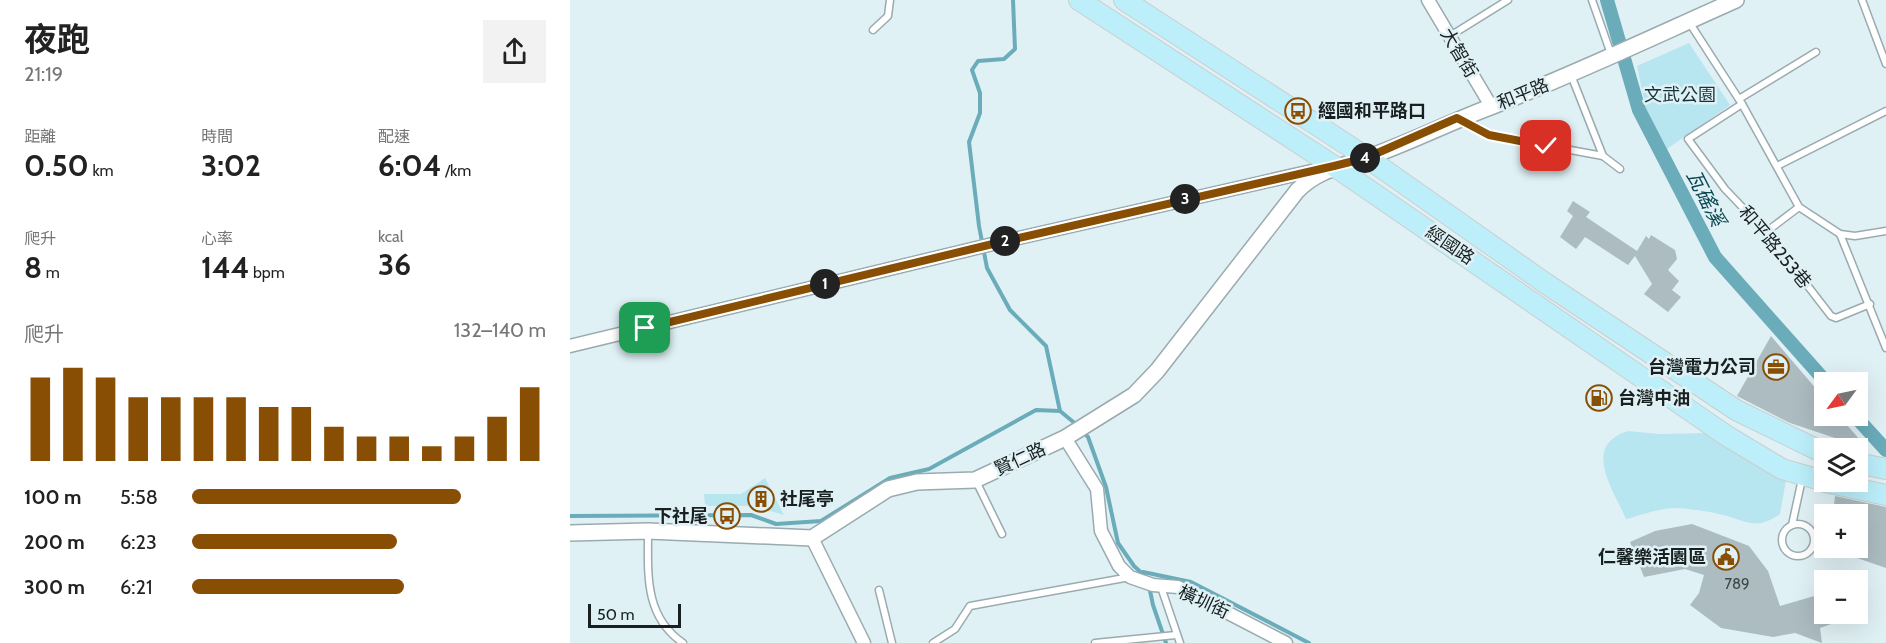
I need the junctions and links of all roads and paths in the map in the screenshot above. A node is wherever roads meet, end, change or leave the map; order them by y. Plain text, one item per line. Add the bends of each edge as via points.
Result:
1 (890, 0) edge
2 (1080, 0) edge
3 (1124, 0) edge
4 (1428, 0) edge
5 (1508, 0) edge
6 (1593, 0) edge
7 (1736, 0) edge
8 (1862, 0) edge
9 (1689, 21) junction
10 (873, 30) dead end
11 (1449, 36) junction
12 (1816, 52) dead end
13 (1611, 54) junction
14 (1886, 64) edge
15 (1570, 75) junction
16 (1740, 101) junction
17 (1491, 106) junction
18 (1886, 111) edge
19 (1457, 118) junction
20 (1603, 156) junction
21 (1366, 158) junction
22 (1334, 166) junction
23 (1777, 166) junction
24 (1620, 169) dead end
25 (1799, 207) junction
26 (1886, 231) edge
27 (1766, 232) junction
28 (1840, 234) junction
29 (1870, 303) junction
30 (570, 346) edge
31 (1886, 348) edge
32 (1065, 438) junction
33 (1814, 448) edge
34 (1868, 465) edge
35 (1886, 469) edge
36 (1803, 475) junction
37 (1814, 478) edge
38 (975, 480) junction
39 (1868, 491) edge
40 (1886, 495) edge
41 (1791, 525) junction
42 (648, 531) junction
43 (570, 533) edge
44 (1002, 534) dead end
45 (812, 538) junction
46 (1133, 579) junction
47 (1157, 586) junction
48 (879, 590) dead end
49 (1176, 636) junction
50 (683, 643) edge
51 (864, 643) edge
52 (892, 643) edge
53 (933, 643) edge
54 (1095, 643) edge
55 (1180, 643) edge
56 (1286, 643) edge

1 - 10 lane via 888,16
2 - 22 main road, 經國路
3 - 21 main road, 經國路
4 - 11 street, 大智街
5 - 11 lane
6 - 13 lane
7 - 9 street
8 - 14 lane
9 - 13 street, 和平路
9 - 16 lane
11 - 17 street, 大智街
12 - 16 lane, 和平路253巷
13 - 15 street, 和平路
15 - 17 street, 和平路
15 - 20 lane
16 - 23 lane
16 - 27 lane, 和平路253巷 via 1688,139 1725,189
17 - 19 street, 和平路
18 - 23 lane
19 - 20 lane via 1489,135
19 - 21 street, 和平路
20 - 24 lane
21 - 22 street, 賢仁路
21 - 33 main road, 經國路 via 1736,410
22 - 30 street
22 - 32 street, 賢仁路 via 1297,190 1147,383
22 - 36 main road, 經國路 via 1727,436 1782,469
23 - 25 lane
25 - 27 lane
25 - 28 lane
26 - 28 lane via 1856,236
27 - 29 lane, 和平路253巷 via 1831,316 1836,318
28 - 29 lane
29 - 31 lane
32 - 38 street, 賢仁路
32 - 46 street via 1097,489 1101,531 1119,566
34 - 35 main road
36 - 37 main road, 經國路
36 - 41 lane
38 - 44 lane
38 - 45 street, 賢仁路 via 917,482 888,489
39 - 40 main road, 經國路
41 - 41 lane via 1784,532 1782,543 1787,553 1802,556 1811,550 1814,536 1808,527
42 - 43 street
42 - 45 street
42 - 50 lane via 648,586 663,625
45 - 51 street
46 - 47 street, 橫圳街
46 - 53 lane via 970,606 955,629
47 - 49 lane
47 - 56 street, 橫圳街 via 1178,587
48 - 52 lane
49 - 54 lane
49 - 55 lane

